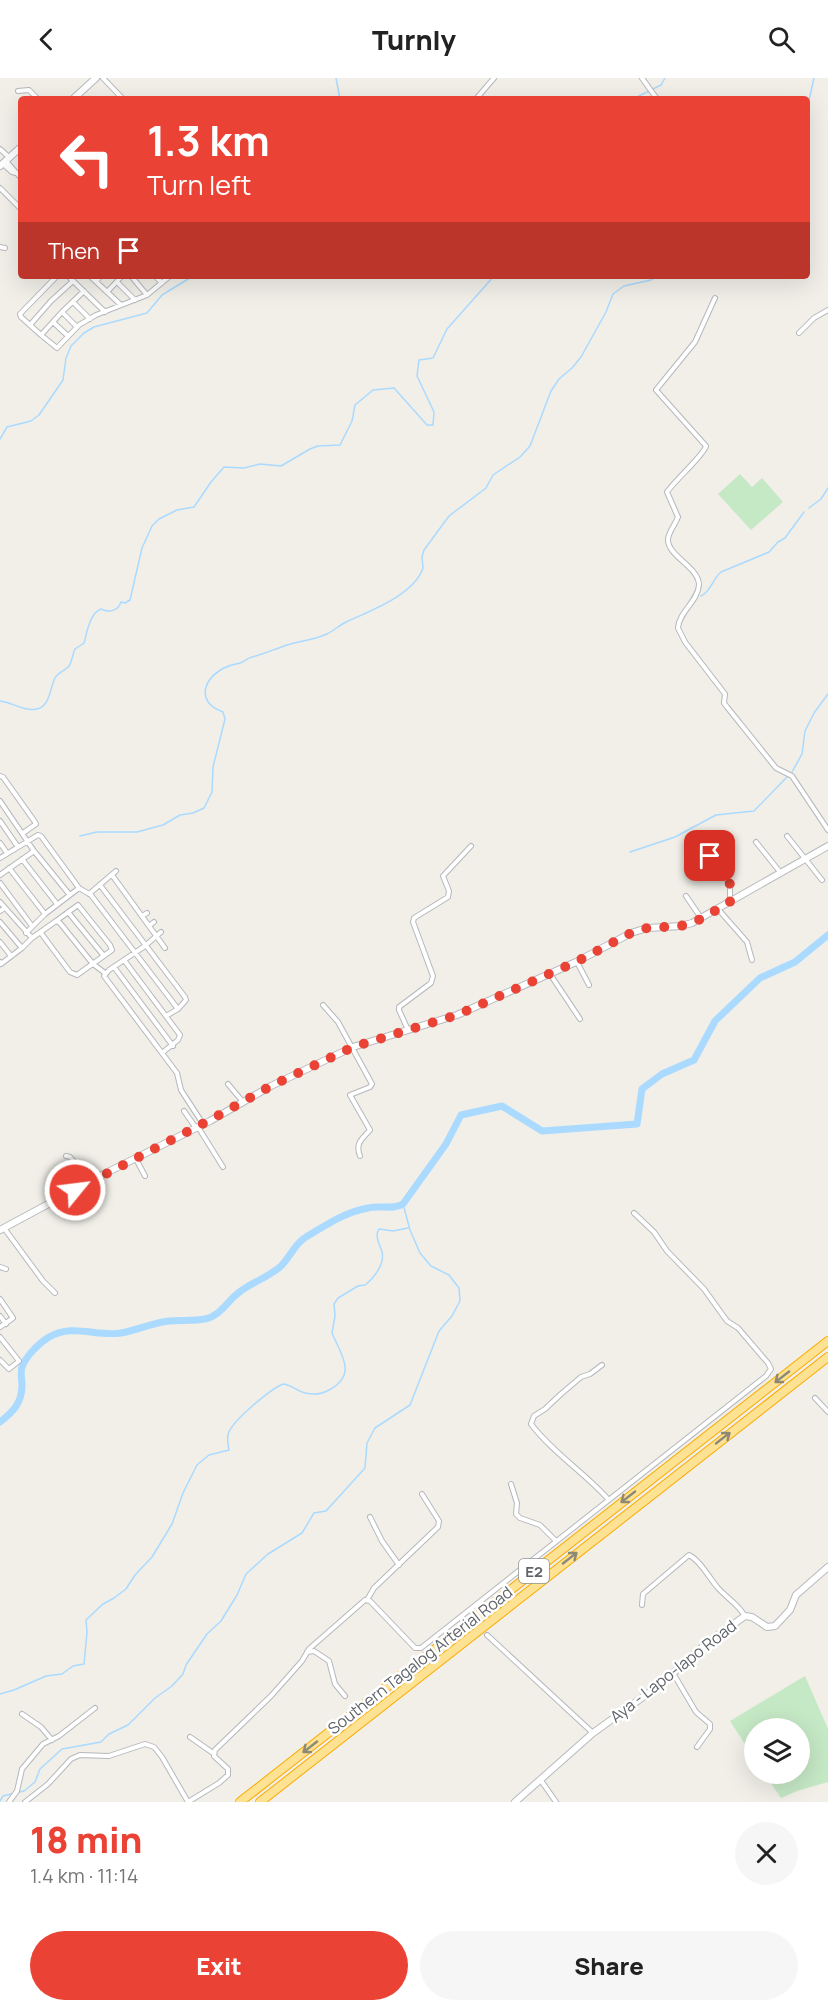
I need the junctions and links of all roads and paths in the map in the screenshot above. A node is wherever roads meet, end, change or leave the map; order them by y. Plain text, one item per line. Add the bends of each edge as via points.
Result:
1 (96, 78) edge
2 (103, 78) edge
3 (494, 78) edge
4 (643, 80) edge
5 (18, 91) dead end
6 (35, 96) edge
7 (76, 96) edge
8 (120, 96) edge
9 (479, 96) edge
10 (654, 96) edge
11 (1, 150) edge
12 (18, 150) edge
13 (5, 163) edge
14 (18, 175) edge
15 (0, 188) edge
16 (18, 206) edge
17 (54, 279) edge
18 (94, 279) edge
19 (120, 279) edge
20 (134, 279) edge
21 (158, 279) edge
22 (167, 279) edge
23 (73, 281) joint
24 (96, 281) joint
25 (117, 282) junction
26 (162, 283) junction
27 (84, 291) junction
28 (107, 292) junction
29 (147, 295) junction
30 (715, 298) dead end
31 (135, 300) junction
32 (73, 302) junction
33 (121, 305) junction
34 (828, 310) edge
35 (62, 312) junction
36 (105, 312) junction
37 (90, 319) junction
38 (53, 322) junction
39 (30, 325) junction
40 (77, 327) junction
41 (799, 333) dead end
42 (42, 335) junction
43 (68, 336) junction
44 (0, 776) edge
45 (0, 801) edge
46 (0, 821) edge
47 (828, 830) edge
48 (23, 834) junction
49 (787, 836) dead end
50 (27, 841) junction
51 (756, 842) dead end
52 (0, 843) edge
53 (471, 846) dead end
54 (702, 846) dead end
55 (828, 846) edge
56 (18, 847) junction
57 (34, 851) junction
58 (7, 853) junction
59 (0, 858) edge
60 (22, 859) junction
61 (804, 860) junction
62 (9, 868) junction
63 (781, 873) junction
64 (0, 875) edge
65 (822, 880) dead end
66 (0, 883) edge
67 (100, 885) junction
68 (79, 888) junction
69 (131, 891) dead end
70 (69, 894) junction
71 (88, 894) junction
72 (127, 895) junction
73 (686, 896) dead end
74 (0, 902) edge
75 (730, 902) junction
76 (140, 903) dead end
77 (57, 904) junction
78 (135, 906) junction
79 (5, 908) junction
80 (718, 909) junction
81 (0, 911) edge
82 (68, 912) junction
83 (147, 913) dead end
84 (45, 914) junction
85 (142, 916) junction
86 (701, 919) junction
87 (56, 921) junction
88 (0, 922) edge
89 (154, 922) dead end
90 (32, 926) junction
91 (149, 926) junction
92 (161, 932) dead end
93 (27, 933) junction
94 (41, 933) junction
95 (156, 936) junction
96 (32, 938) junction
97 (0, 942) edge
98 (145, 946) junction
99 (22, 948) junction
100 (165, 948) dead end
101 (135, 953) junction
102 (11, 956) junction
103 (104, 956) junction
104 (124, 960) junction
105 (752, 960) dead end
106 (576, 962) junction
107 (0, 963) edge
108 (93, 964) junction
109 (114, 967) junction
110 (105, 973) junction
111 (550, 974) junction
112 (589, 985) dead end
113 (322, 1005) dead end
114 (178, 1009) junction
115 (166, 1016) junction
116 (580, 1019) dead end
117 (408, 1030) junction
118 (173, 1046) junction
119 (353, 1047) junction
120 (162, 1053) junction
121 (228, 1084) dead end
122 (243, 1102) junction
123 (184, 1111) dead end
124 (199, 1126) junction
125 (66, 1156) dead end
126 (360, 1156) dead end
127 (136, 1159) junction
128 (223, 1167) dead end
129 (145, 1176) dead end
130 (92, 1180) junction
131 (634, 1213) dead end
132 (2, 1229) edge
133 (0, 1267) edge
134 (6, 1269) dead end
135 (55, 1293) dead end
136 (0, 1299) edge
137 (0, 1316) edge
138 (6, 1324) junction
139 (0, 1328) edge
140 (0, 1337) edge
141 (828, 1341) edge
142 (828, 1357) edge
143 (0, 1360) edge
144 (602, 1365) dead end
145 (815, 1398) dead end
146 (828, 1412) edge
147 (511, 1484) dead end
148 (422, 1494) dead end
149 (608, 1499) junction
150 (370, 1517) dead end
151 (556, 1541) junction
152 (399, 1565) junction
153 (828, 1566) edge
154 (367, 1600) junction
155 (642, 1605) dead end
156 (745, 1616) junction
157 (487, 1635) dead end
158 (307, 1652) junction
159 (673, 1673) junction
160 (345, 1696) dead end
161 (94, 1708) dead end
162 (22, 1714) dead end
163 (593, 1733) junction
164 (190, 1737) dead end
165 (52, 1740) junction
166 (697, 1747) dead end
167 (213, 1753) junction
168 (540, 1779) junction
169 (9, 1802) edge
170 (25, 1802) edge
171 (240, 1802) edge
172 (260, 1802) edge
173 (515, 1802) edge
174 (556, 1802) edge

1 - 7 street
2 - 8 street
3 - 9 street
4 - 10 street
5 - 6 street via 29,90
11 - 13 street
12 - 13 street
13 - 14 street
15 - 16 street
17 - 39 street via 19,316
18 - 24 street
19 - 25 street
20 - 29 street
21 - 26 street
22 - 26 street
23 - 27 street
23 - 39 street
24 - 28 street
25 - 28 street
25 - 31 street
26 - 29 street
27 - 32 street
27 - 36 street
28 - 33 street
29 - 31 street
30 - 47 street via 695,342 656,390 706,446 667,492 678,517 669,546 699,583 678,628 725,694 724,704 776,768 792,776
31 - 33 street
32 - 35 street
32 - 37 street
33 - 36 street
34 - 41 street
35 - 38 street
35 - 40 street
36 - 37 street
37 - 40 street
38 - 42 street
38 - 43 street
39 - 42 street
40 - 43 street
42 - 43 street via 56,348
44 - 48 street via 36,822
45 - 48 street
46 - 56 street
48 - 50 street
49 - 61 street
50 - 56 street
50 - 57 street
50 - 68 street via 41,836
51 - 63 street
52 - 58 street
53 - 117 street via 443,876 448,897 414,918 433,976 431,983 399,1006
54 - 75 street via 730,884
55 - 61 street
56 - 58 street
57 - 60 street
57 - 70 street
58 - 59 street
60 - 62 street
60 - 77 street
61 - 63 street
61 - 65 street
62 - 64 street
62 - 84 street
63 - 75 street
66 - 90 street
67 - 71 street
67 - 72 street via 114,873
67 - 98 street
68 - 70 street
68 - 71 street
69 - 72 street
70 - 77 street
71 - 101 street
72 - 78 street
73 - 86 street
74 - 79 street
75 - 80 street
76 - 78 street
77 - 84 street
78 - 85 street
79 - 81 street
79 - 93 street
80 - 86 street
80 - 105 street via 747,942
82 - 87 street
82 - 103 street
82 - 103 street via 81,907 112,948
83 - 85 street
84 - 90 street
85 - 91 street
86 - 106 street via 631,933
87 - 94 street
87 - 108 street
88 - 99 street
89 - 91 street
90 - 93 street
91 - 95 street
92 - 95 street
93 - 96 street
94 - 96 street
94 - 108 street via 72,974 77,975
95 - 98 street
95 - 100 street
96 - 99 street
97 - 102 street
98 - 101 street
98 - 114 street via 185,997
99 - 102 street
101 - 104 street
101 - 114 street
102 - 107 street
103 - 108 street
104 - 109 street
104 - 115 street
106 - 111 street
106 - 112 street
108 - 110 street
109 - 110 street
109 - 118 street
110 - 120 street
111 - 116 street
111 - 117 street via 457,1015
113 - 119 street
114 - 115 street
115 - 118 street via 180,1035
117 - 119 street
118 - 120 street
119 - 122 street
119 - 126 street via 372,1086 350,1095 370,1130 358,1142
120 - 124 street via 177,1073
121 - 122 street
122 - 124 street
123 - 124 street
124 - 127 street
124 - 128 street
125 - 130 street
127 - 129 street
127 - 130 street
130 - 132 street
131 - 149 street via 771,1369
132 - 135 street
133 - 134 street
136 - 138 street via 13,1316
137 - 138 street
138 - 139 street
140 - 143 street via 19,1361 9,1369
141 -> 171 highway, Southern Tagalog Arterial Road / E2
172 -> 142 highway, Southern Tagalog Arterial Road / E2
144 - 149 street via 534,1416 531,1424
145 - 146 street
147 - 151 street via 516,1514 540,1525
148 - 152 street via 440,1524
149 - 151 street
150 - 152 street
151 - 154 street via 418,1649
152 - 154 street
153 - 156 street, Aya - Lapo-lapo Road via 795,1595 790,1610 775,1626 767,1627
154 - 158 street
155 - 156 street via 643,1594 689,1555
156 - 159 street, Aya - Lapo-lapo Road via 706,1643
157 - 163 street
158 - 160 street via 314,1651 329,1661 335,1684
158 - 167 street via 271,1696
159 - 163 street, Aya - Lapo-lapo Road
159 - 166 street via 696,1712 710,1724
161 - 165 street
162 - 165 street
163 - 168 street, Aya - Lapo-lapo Road
164 - 167 street
165 - 169 street via 43,1744 24,1766
167 - 170 street via 228,1769 228,1775 188,1802 154,1747 145,1744 109,1756 80,1755
168 - 173 street, Aya - Lapo-lapo Road
168 - 174 street

